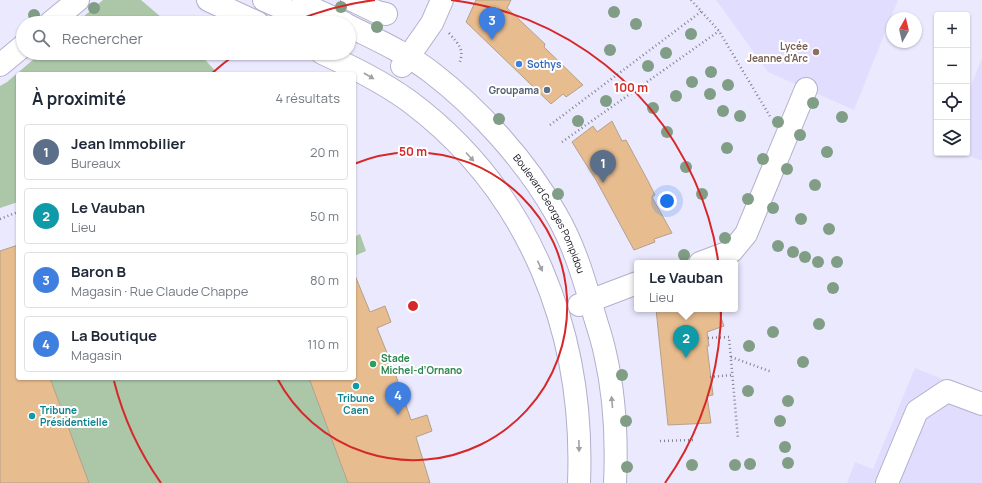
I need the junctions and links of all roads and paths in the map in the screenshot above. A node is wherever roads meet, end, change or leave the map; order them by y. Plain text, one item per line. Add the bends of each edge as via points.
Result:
1 (78, 0) edge
2 (208, 0) edge
3 (264, 0) edge
4 (295, 0) edge
5 (352, 0) edge
6 (442, 0) edge
7 (691, 0) edge
8 (702, 11) junction
9 (386, 14) dead end
10 (59, 16) edge
11 (243, 16) edge
12 (300, 16) edge
13 (329, 16) edge
14 (356, 30) edge
15 (448, 31) dead end
16 (719, 31) junction
17 (356, 41) edge
18 (16, 52) edge
19 (337, 60) edge
20 (405, 62) junction
21 (459, 64) dead end
22 (0, 65) edge
23 (806, 89) dead end
24 (550, 125) dead end
25 (785, 138) junction
26 (562, 142) dead end
27 (16, 213) edge
28 (0, 219) edge
29 (708, 260) edge
30 (634, 284) edge
31 (585, 303) junction
32 (708, 338) dead end
33 (731, 357) junction
34 (772, 372) dead end
35 (732, 375) junction
36 (710, 377) dead end
37 (982, 404) edge
38 (738, 439) dead end
39 (693, 440) dead end
40 (660, 441) dead end
41 (579, 483) edge
42 (600, 483) edge
43 (615, 483) edge
44 (887, 483) edge

1 - 10 street
2 - 11 street
3 - 12 street
4 - 13 street
5 - 9 street
6 - 20 street via 432,23
7 - 8 path
8 - 16 path
8 - 24 path
14 - 20 street, Boulevard Georges Pompidou
15 - 21 path via 461,49 463,55
16 - 25 path
16 - 26 path
17 - 20 street, Boulevard Georges Pompidou
18 - 22 street
19 -> 41 street via 379,81 428,117 468,154 487,176 520,224 551,291 569,359 579,423
20 - 31 street, Boulevard Georges Pompidou via 463,98 491,126 518,159 556,214 573,248
23 - 25 street
25 - 29 street via 746,234 732,251
27 - 28 path
30 - 31 street
31 - 42 street, Boulevard Georges Pompidou via 602,446
43 -> 31 street, Boulevard Georges Pompidou via 615,430 611,385 605,353
32 - 33 path via 729,337
33 - 34 path
33 - 35 path
35 - 36 path
35 - 38 path
37 - 44 street via 947,391 917,411
39 - 40 path

